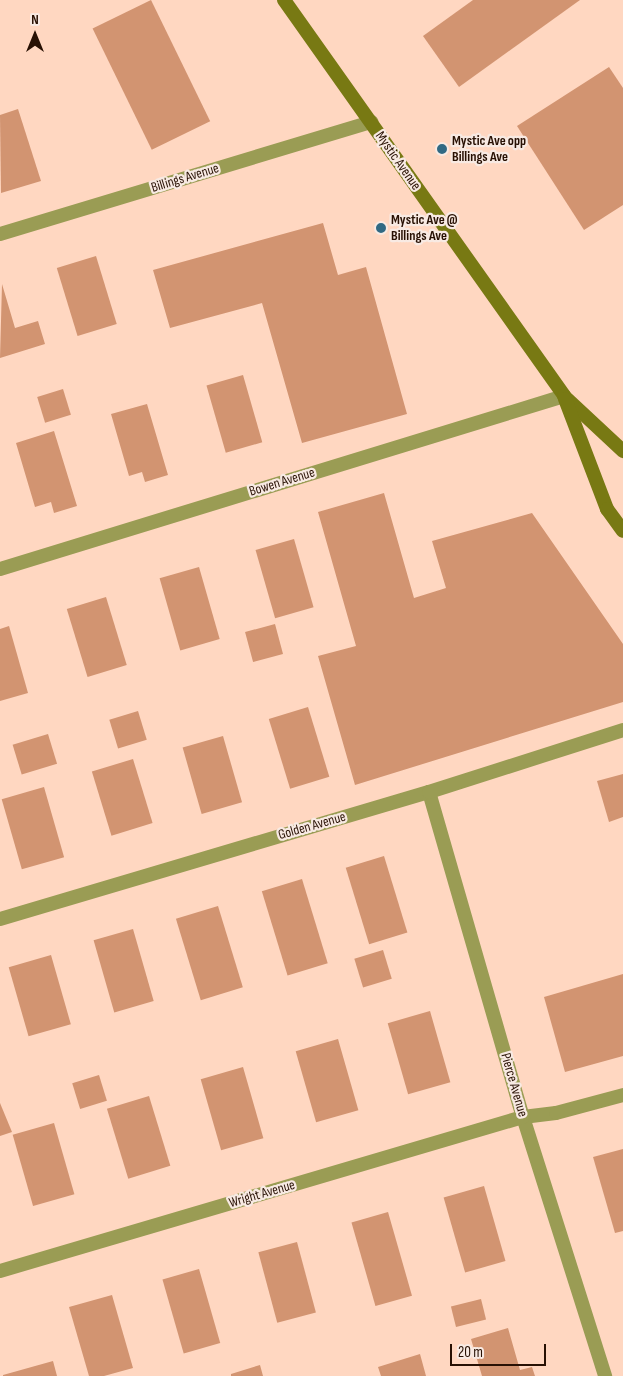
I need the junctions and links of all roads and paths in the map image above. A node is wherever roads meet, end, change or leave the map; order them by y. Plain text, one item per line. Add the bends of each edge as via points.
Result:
1 (284, 0) edge
2 (371, 122) junction
3 (0, 234) edge
4 (564, 396) junction
5 (623, 451) edge
6 (623, 531) edge
7 (0, 569) edge
8 (623, 730) edge
9 (429, 792) junction
10 (0, 919) edge
11 (623, 1095) edge
12 (523, 1117) junction
13 (0, 1271) edge
14 (605, 1376) edge

1 - 2 main road, Mystic Avenue
2 - 3 street, Billings Avenue
2 - 4 main road, Mystic Avenue
4 - 5 main road, Mystic Avenue
4 - 6 main road, Mystic Avenue via 607,509
4 - 7 street, Bowen Avenue
8 - 9 street, Golden Avenue
9 - 10 street, Golden Avenue
9 - 12 street, Pierce Avenue
11 - 12 street, Wright Avenue via 556,1113
12 - 13 street, Wright Avenue
12 - 14 street, Pierce Avenue

